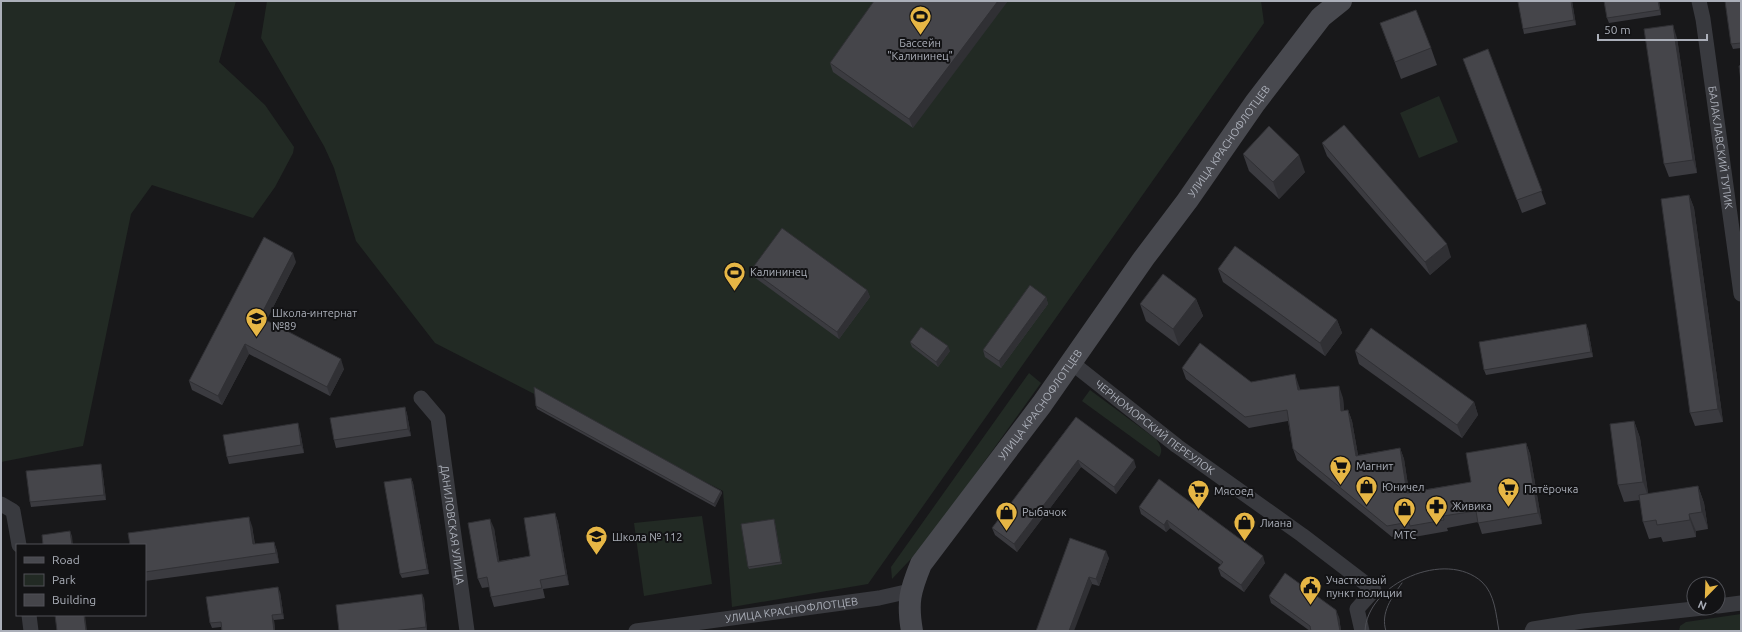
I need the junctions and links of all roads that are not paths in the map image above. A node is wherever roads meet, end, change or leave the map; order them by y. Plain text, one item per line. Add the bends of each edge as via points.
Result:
1 (1341, 1) edge
2 (1699, 1) edge
3 (1739, 265) edge
4 (1741, 294) edge
5 (1072, 363) junction
6 (421, 398) dead end
7 (1, 504) edge
8 (19, 544) edge
9 (910, 591) junction
10 (1741, 603) edge
11 (1726, 605) edge
12 (1686, 610) edge
13 (29, 616) edge
14 (31, 631) edge
15 (467, 631) edge
16 (636, 631) edge
17 (912, 631) edge
18 (1362, 631) edge
19 (1532, 631) edge

1 - 5 main road, УЛИЦА КРАСНОФЛОТЦЕВ via 1321,17 1255,103
2 - 3 street, БАЛАКЛАВСКИЙ ТУПИК
3 - 4 street, БАЛАКЛАВСКИЙ ТУПИК
5 - 9 main road, УЛИЦА КРАСНОФЛОТЦЕВ via 920,564
5 - 18 street, ЧЕРНОМОРСКИЙ ПЕРЕУЛОК via 1177,446 1374,590 1357,609
6 - 15 street, ДАНИЛОВСКАЯ УЛИЦА via 438,418
7 - 8 street via 14,511
9 - 16 street, УЛИЦА КРАСНОФЛОТЦЕВ via 879,598
9 - 17 main road via 909,615
10 - 11 street
12 - 19 street via 1583,621
13 - 14 street

